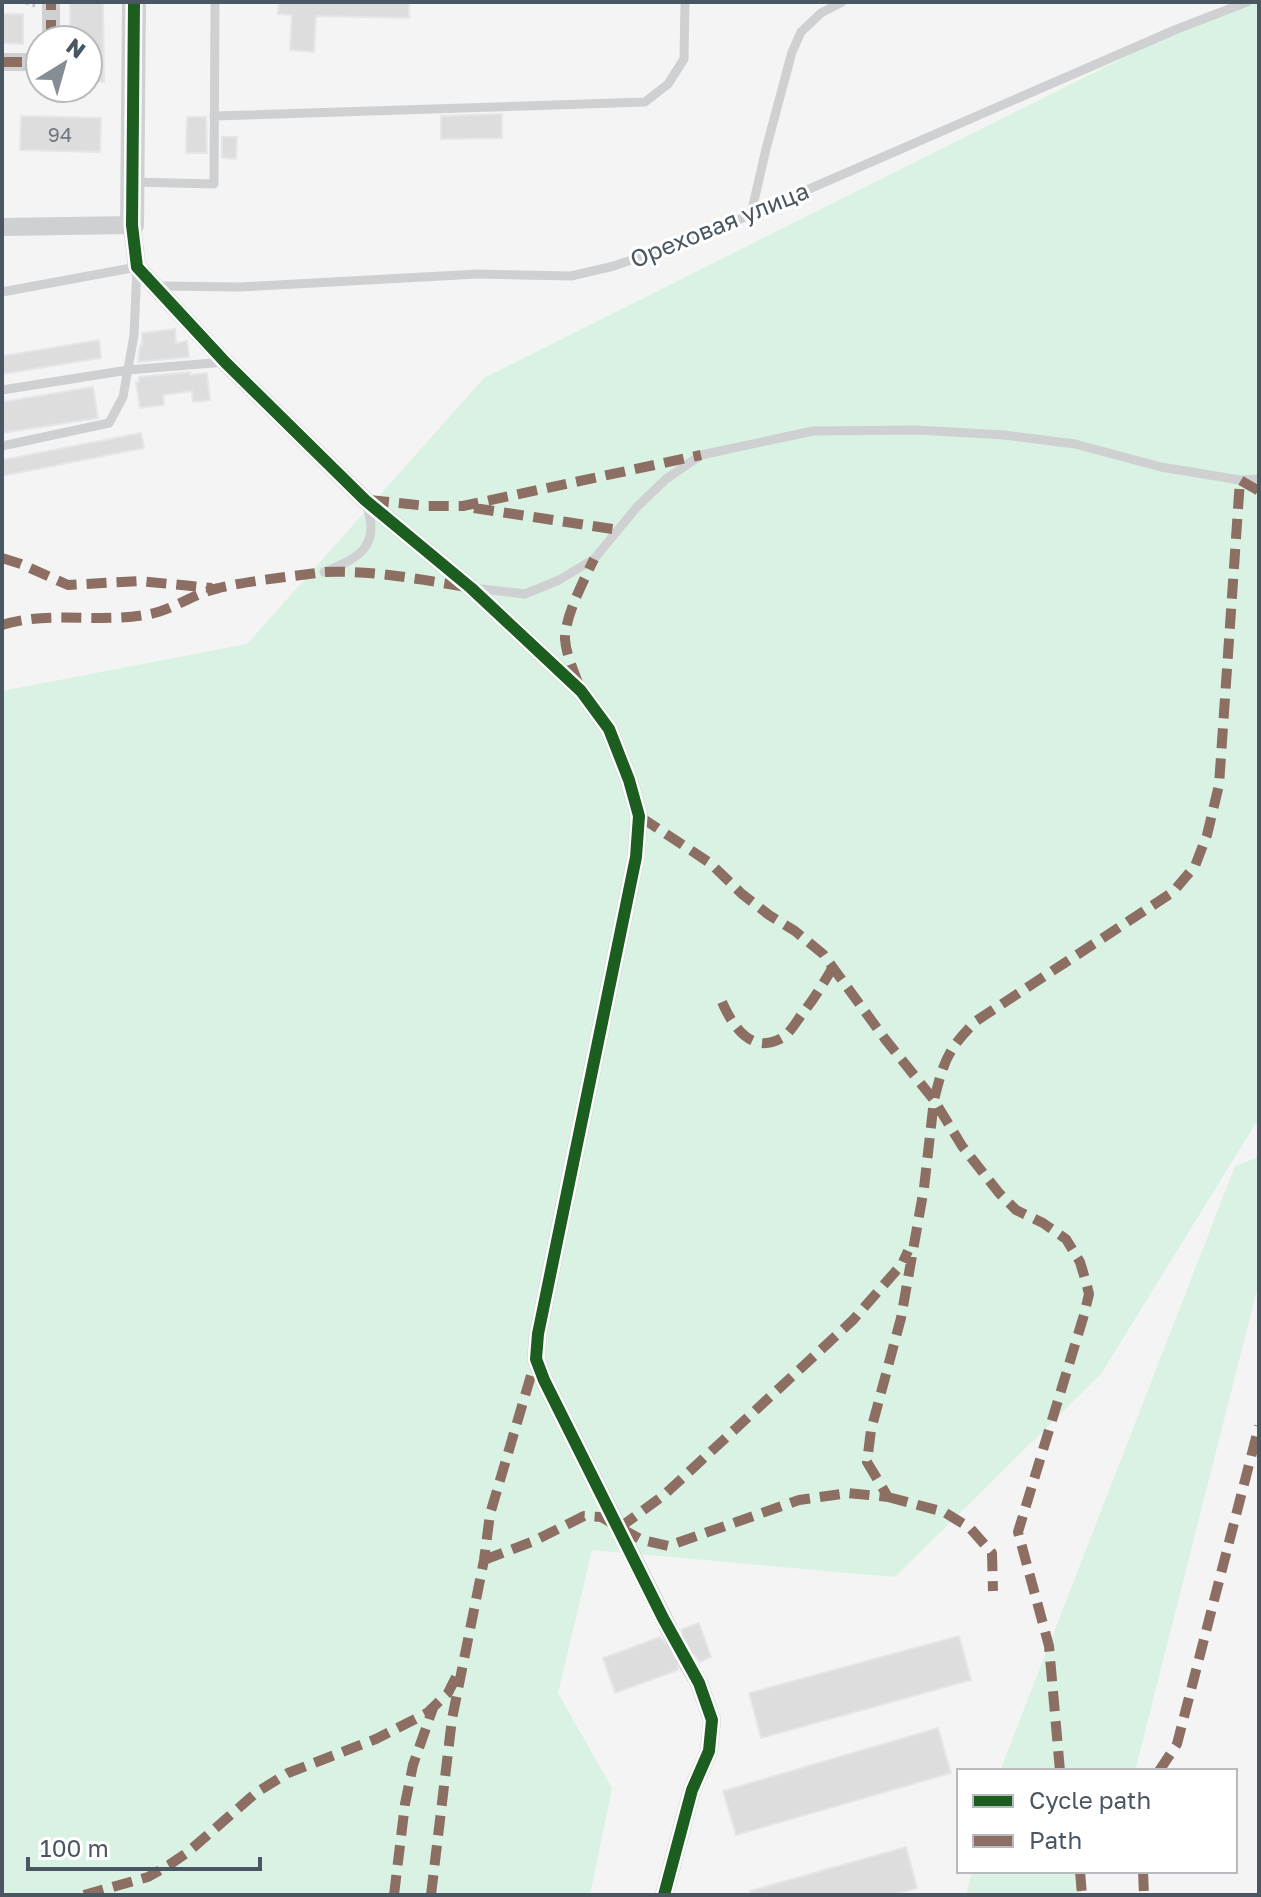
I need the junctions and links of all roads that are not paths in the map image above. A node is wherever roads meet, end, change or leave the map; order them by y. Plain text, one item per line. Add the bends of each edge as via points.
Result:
1 (51, 2) edge
2 (134, 2) edge
3 (215, 2) edge
4 (685, 2) edge
5 (842, 2) edge
6 (1247, 2) edge
7 (51, 24) edge
8 (2, 62) edge
9 (24, 62) edge
10 (214, 116) junction
11 (133, 182) junction
12 (751, 214) junction
13 (132, 225) junction
14 (2, 227) edge
15 (137, 267) junction
16 (155, 286) junction
17 (2, 292) edge
18 (225, 362) junction
19 (128, 370) junction
20 (2, 390) edge
21 (2, 446) edge
22 (1259, 479) edge
23 (365, 500) junction
24 (324, 572) dead end
25 (471, 588) junction
26 (671, 1633) tunnel mouth
27 (689, 1666) tunnel mouth
28 (664, 1895) edge

1 - 7 street
2 - 11 street
3 - 10 lane
4 - 10 lane via 684,59 668,84 645,102
5 - 12 lane via 801,32 792,52
6 - 12 lane, Ореховая улица
8 - 9 street
10 - 11 lane via 214,184
11 - 13 street
12 - 16 lane, Ореховая улица via 614,266 571,276 478,274 240,287
13 - 14 street
13 - 15 street
15 - 16 street
15 - 17 lane
15 - 19 lane
16 - 18 street
18 - 19 lane
18 - 23 street
19 - 20 lane
19 - 21 lane via 123,397 109,423
22 - 25 lane via 1161,467 1075,444 1004,435 813,431 701,455 637,507 594,559 559,580 525,594
23 - 24 lane via 373,523 367,546 352,561
23 - 25 street
25 - 26 street via 581,691 609,729 639,816 636,857 536,1359
27 - 28 street via 712,1720 709,1751 692,1790

